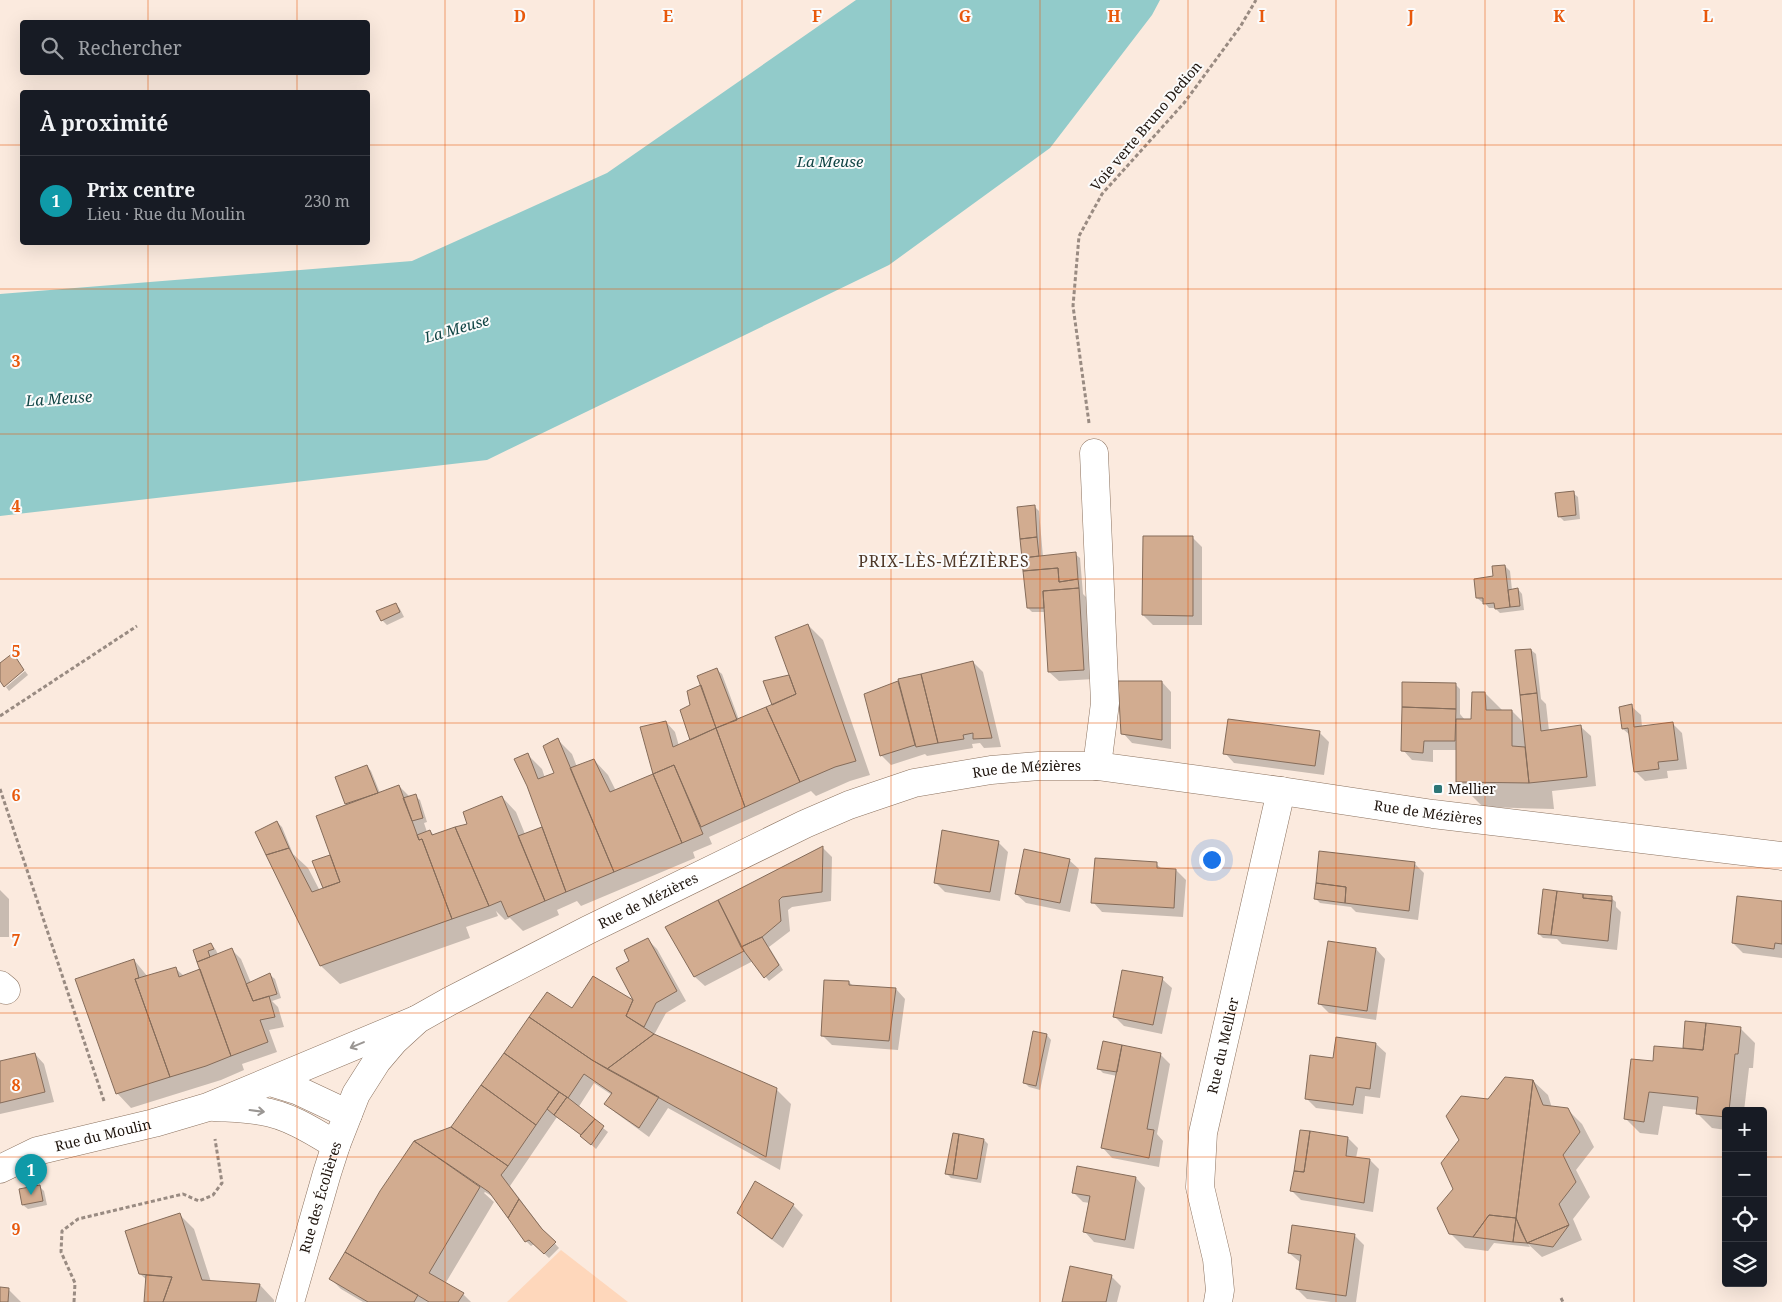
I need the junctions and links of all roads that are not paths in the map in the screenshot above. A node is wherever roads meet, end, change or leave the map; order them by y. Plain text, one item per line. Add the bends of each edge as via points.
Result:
1 (1094, 454) road end
2 (1097, 766) junction
3 (1281, 791) junction
4 (1782, 856) edge
5 (418, 1019) junction
6 (270, 1082) junction
7 (352, 1104) junction
8 (208, 1107) junction
9 (336, 1145) junction
10 (0, 1169) edge
11 (290, 1302) edge
12 (1218, 1302) edge

1 - 2 street via 1104,703
2 - 3 street, Rue de Mézières
2 - 5 street, Rue de Mézières via 991,770 914,783 882,793 840,809 571,939
3 - 4 street, Rue de Mézières via 1433,814
3 - 12 street, Rue du Mellier via 1203,1133 1200,1187 1217,1259
5 -> 6 street, Rue du Moulin
5 - 7 street, Rue de Mézières via 377,1061
6 - 7 street
6 - 8 street, Rue du Moulin
7 - 9 street, Rue des Écolières
8 -> 9 street, Rue du Moulin via 263,1111 313,1131
8 - 10 street, Rue du Moulin via 37,1151
9 - 11 street, Rue des Écolières

